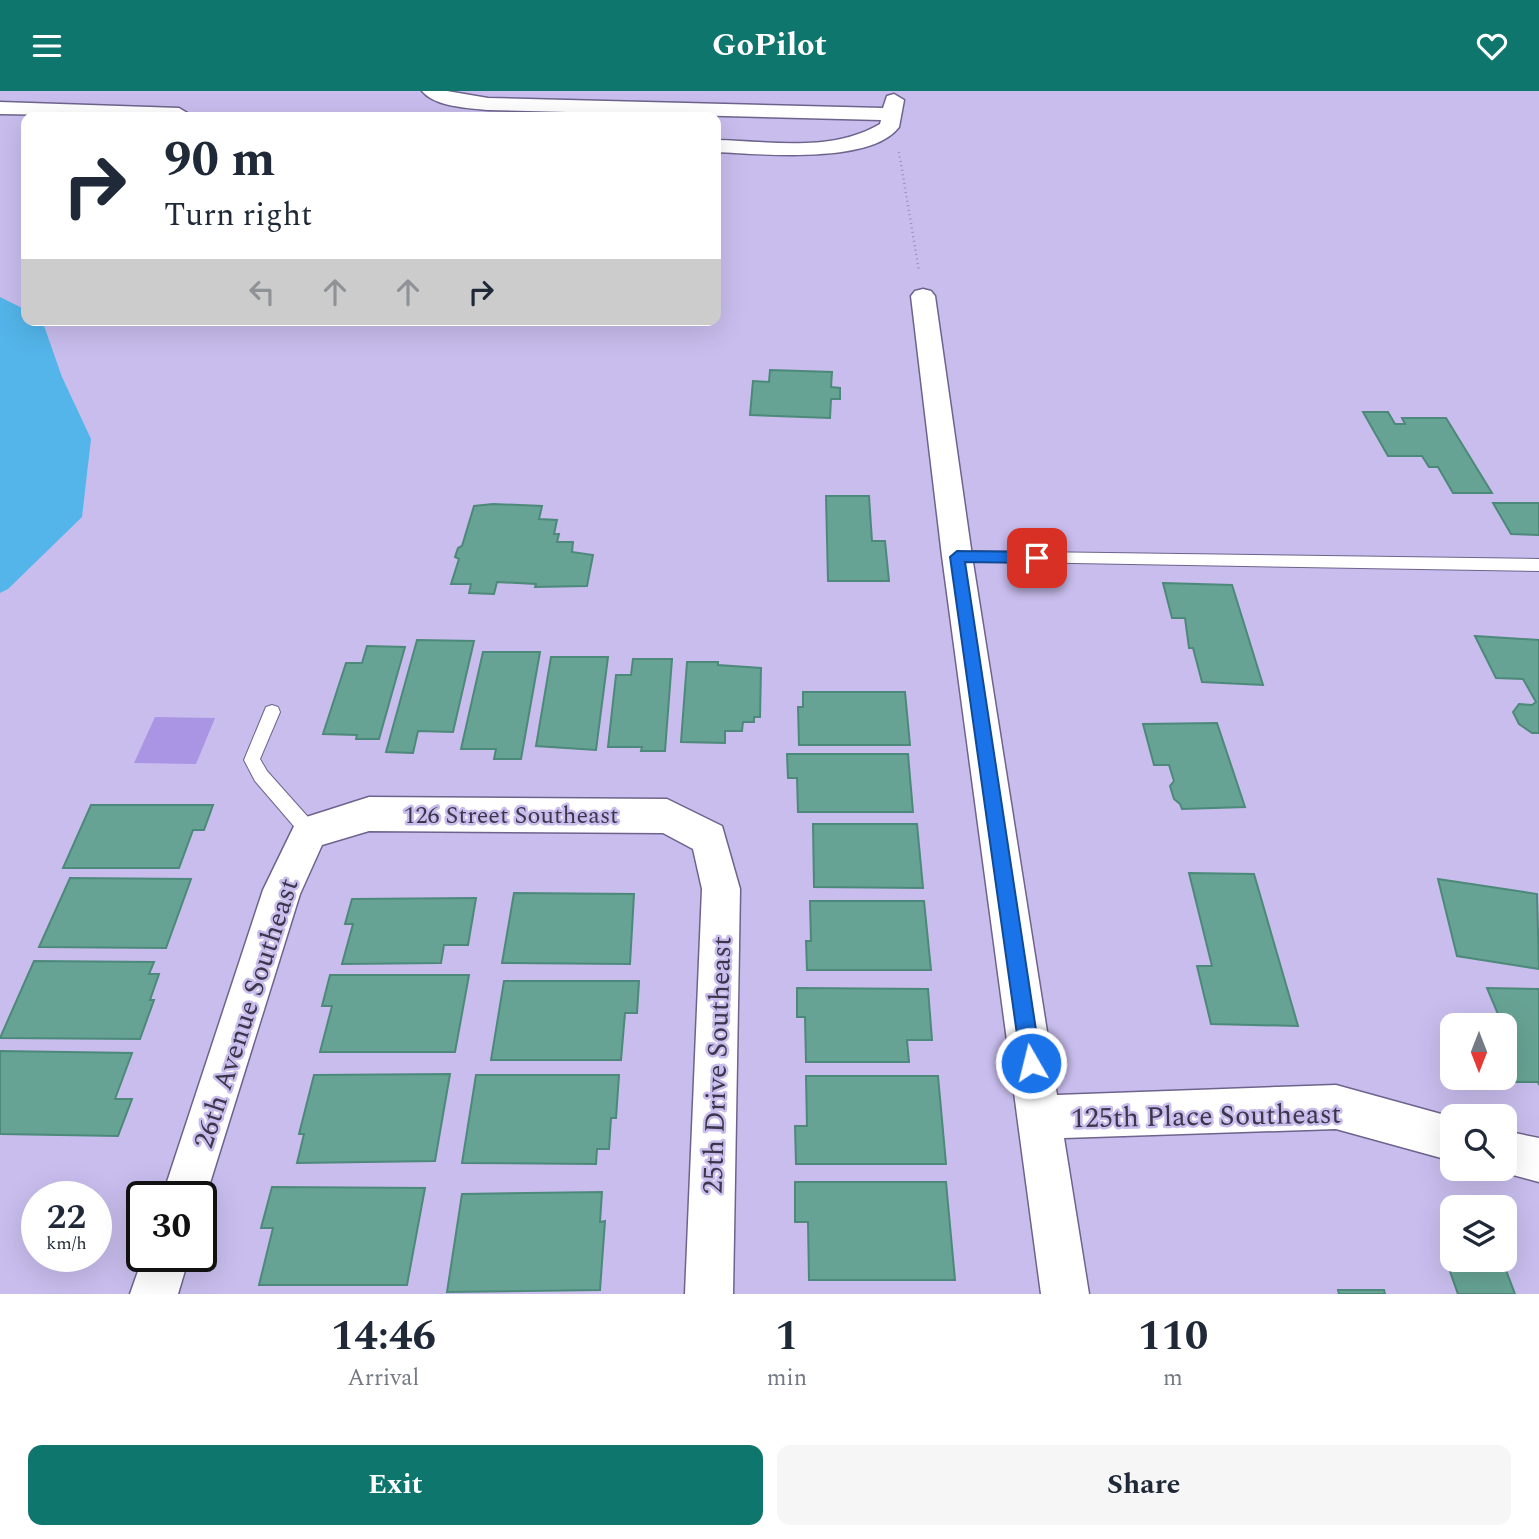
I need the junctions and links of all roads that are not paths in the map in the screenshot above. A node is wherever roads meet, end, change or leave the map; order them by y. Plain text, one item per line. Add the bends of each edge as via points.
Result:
1 (75, 91) edge
2 (431, 91) edge
3 (894, 91) edge
4 (0, 108) edge
5 (59, 109) junction
6 (131, 112) edge
7 (893, 114) junction
8 (721, 146) edge
9 (923, 296) road end
10 (957, 557) junction
11 (1539, 565) edge
12 (272, 712) dead end
13 (310, 832) junction
14 (709, 838) joint
15 (1039, 1117) junction
16 (1440, 1136) edge
17 (1517, 1155) edge
18 (1539, 1160) edge
19 (190, 1181) edge
20 (161, 1272) edge
21 (154, 1294) edge
22 (709, 1294) edge
23 (1065, 1294) edge

1 - 5 street
2 - 7 street via 467,102 524,106
3 - 7 street
4 - 5 street
5 - 6 street
7 - 8 street via 889,127 854,145
9 - 10 street
10 - 11 lane
10 - 15 street
12 - 13 lane via 252,760
13 - 14 street, 126 Street Southeast via 369,814 667,816
13 - 19 street, 26th Avenue Southeast via 282,890
14 - 22 street, 25th Drive Southeast via 722,889
15 - 16 street, 125th Place Southeast via 1336,1107
15 - 23 street
17 - 18 street
20 - 21 street

